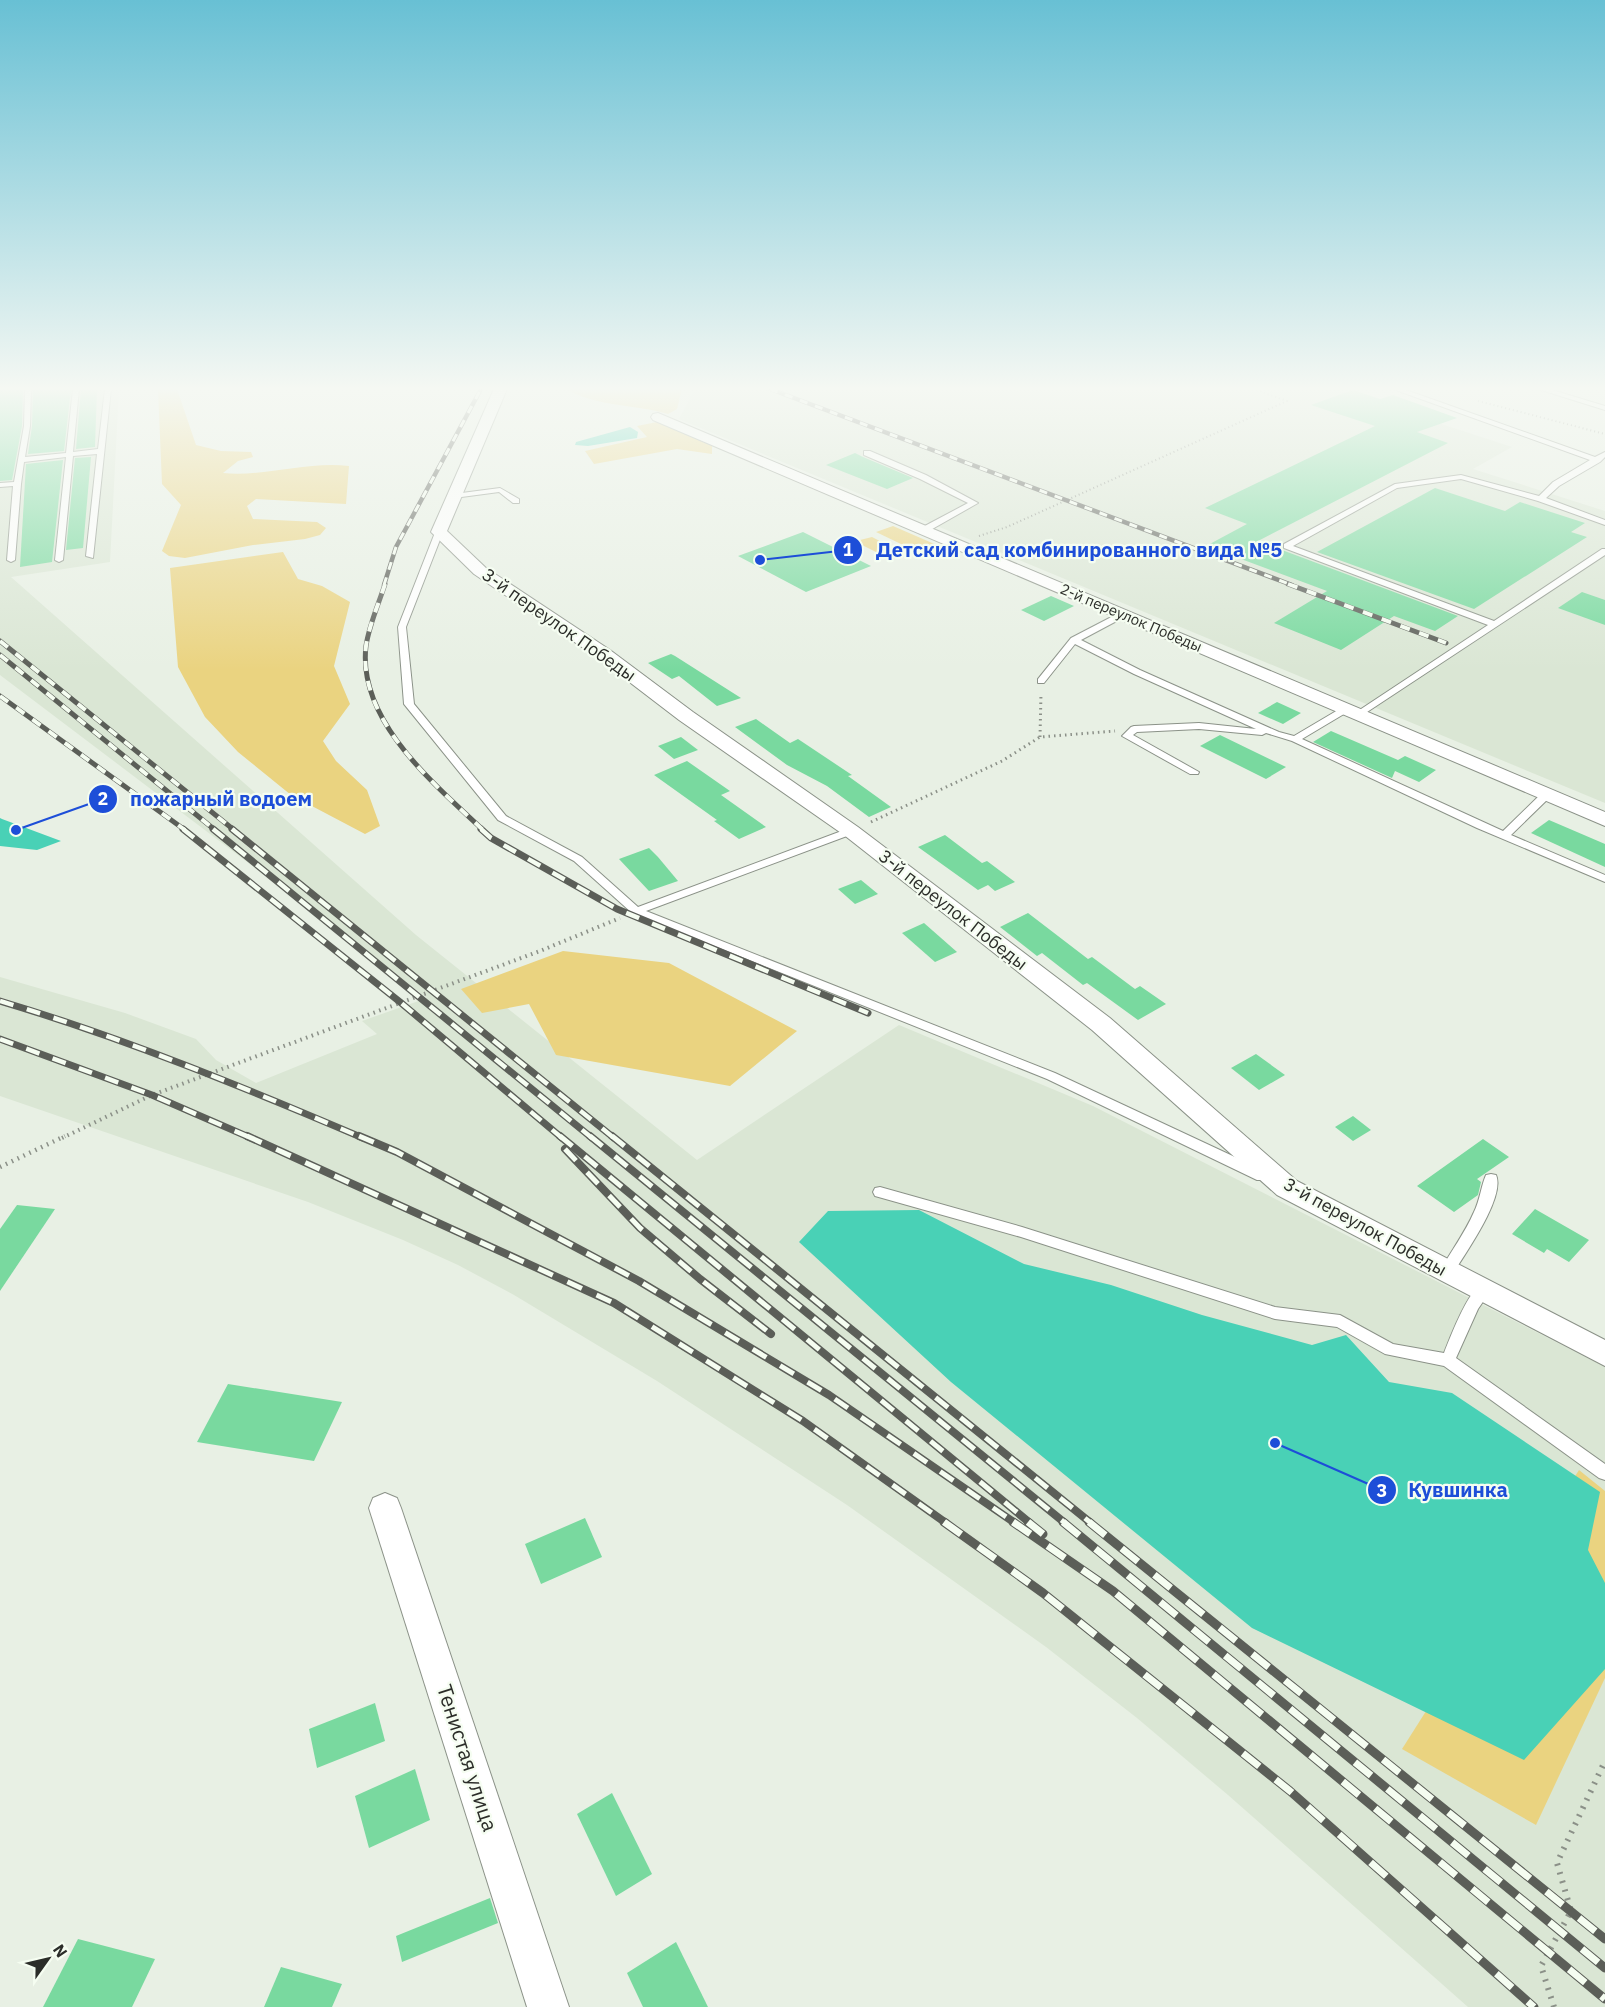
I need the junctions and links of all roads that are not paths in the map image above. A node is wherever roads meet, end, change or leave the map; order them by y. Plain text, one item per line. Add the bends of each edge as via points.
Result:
1 (67, 483) edge
2 (98, 483) edge
3 (460, 483) edge
4 (813, 483) edge
5 (934, 483) edge
6 (1419, 483) edge
7 (1481, 483) edge
8 (1558, 483) edge
9 (17, 484) joint
10 (0, 485) edge
11 (454, 496) junction
12 (1541, 500) junction
13 (516, 501) dead end
14 (1605, 523) edge
15 (924, 530) junction
16 (440, 532) junction
17 (1605, 551) edge
18 (90, 556) dead end
19 (11, 560) dead end
20 (59, 560) dead end
21 (1123, 614) junction
22 (1495, 624) junction
23 (1074, 640) junction
24 (1041, 681) road end
25 (1352, 712) junction
26 (1273, 732) junction
27 (1295, 739) junction
28 (1194, 772) dead end
29 (1546, 795) junction
30 (1605, 820) edge
31 (851, 831) junction
32 (1505, 835) junction
33 (1605, 879) edge
34 (636, 912) junction
35 (1491, 1179) dead end
36 (1287, 1188) junction
37 (880, 1192) dead end
38 (1447, 1271) junction
39 (1484, 1290) junction
40 (1605, 1354) edge
41 (1448, 1360) junction
42 (1605, 1473) edge
43 (385, 1508) dead end
44 (548, 2007) edge

1 - 20 lane
2 - 18 lane
3 - 11 street
4 - 15 street, 2-й переулок Победы
5 - 15 lane via 974,503
6 - 22 lane via 1395,486 1287,546
7 - 12 lane
8 - 12 lane
9 - 10 lane
9 - 19 lane
11 - 13 lane via 500,490
11 - 16 street
12 - 14 lane
15 - 21 street, 2-й переулок Победы
16 - 31 street, 3-й переулок Победы via 480,571 604,654
16 - 34 lane via 402,627 409,704 502,818 578,860
17 - 22 lane
21 - 23 lane
21 - 25 street, 2-й переулок Победы
22 - 25 lane
23 - 24 lane
23 - 26 lane
25 - 27 lane
25 - 29 street, 2-й переулок Победы
26 - 27 lane
26 - 28 lane via 1199,726 1134,729 1127,736
27 - 32 lane
29 - 30 street, 2-й переулок Победы
29 - 32 lane
31 - 34 lane
31 - 36 street, 3-й переулок Победы via 1101,1024
32 - 33 lane
34 - 36 lane via 1051,1076
35 - 38 lane via 1492,1189
36 - 38 street, 3-й переулок Победы
37 - 41 lane via 1022,1232 1275,1313 1340,1321 1390,1350
38 - 39 street, 3-й переулок Победы
39 - 40 street, 3-й переулок Победы
39 - 41 lane via 1472,1306
41 - 42 lane
43 - 44 street, Тенистая улица

